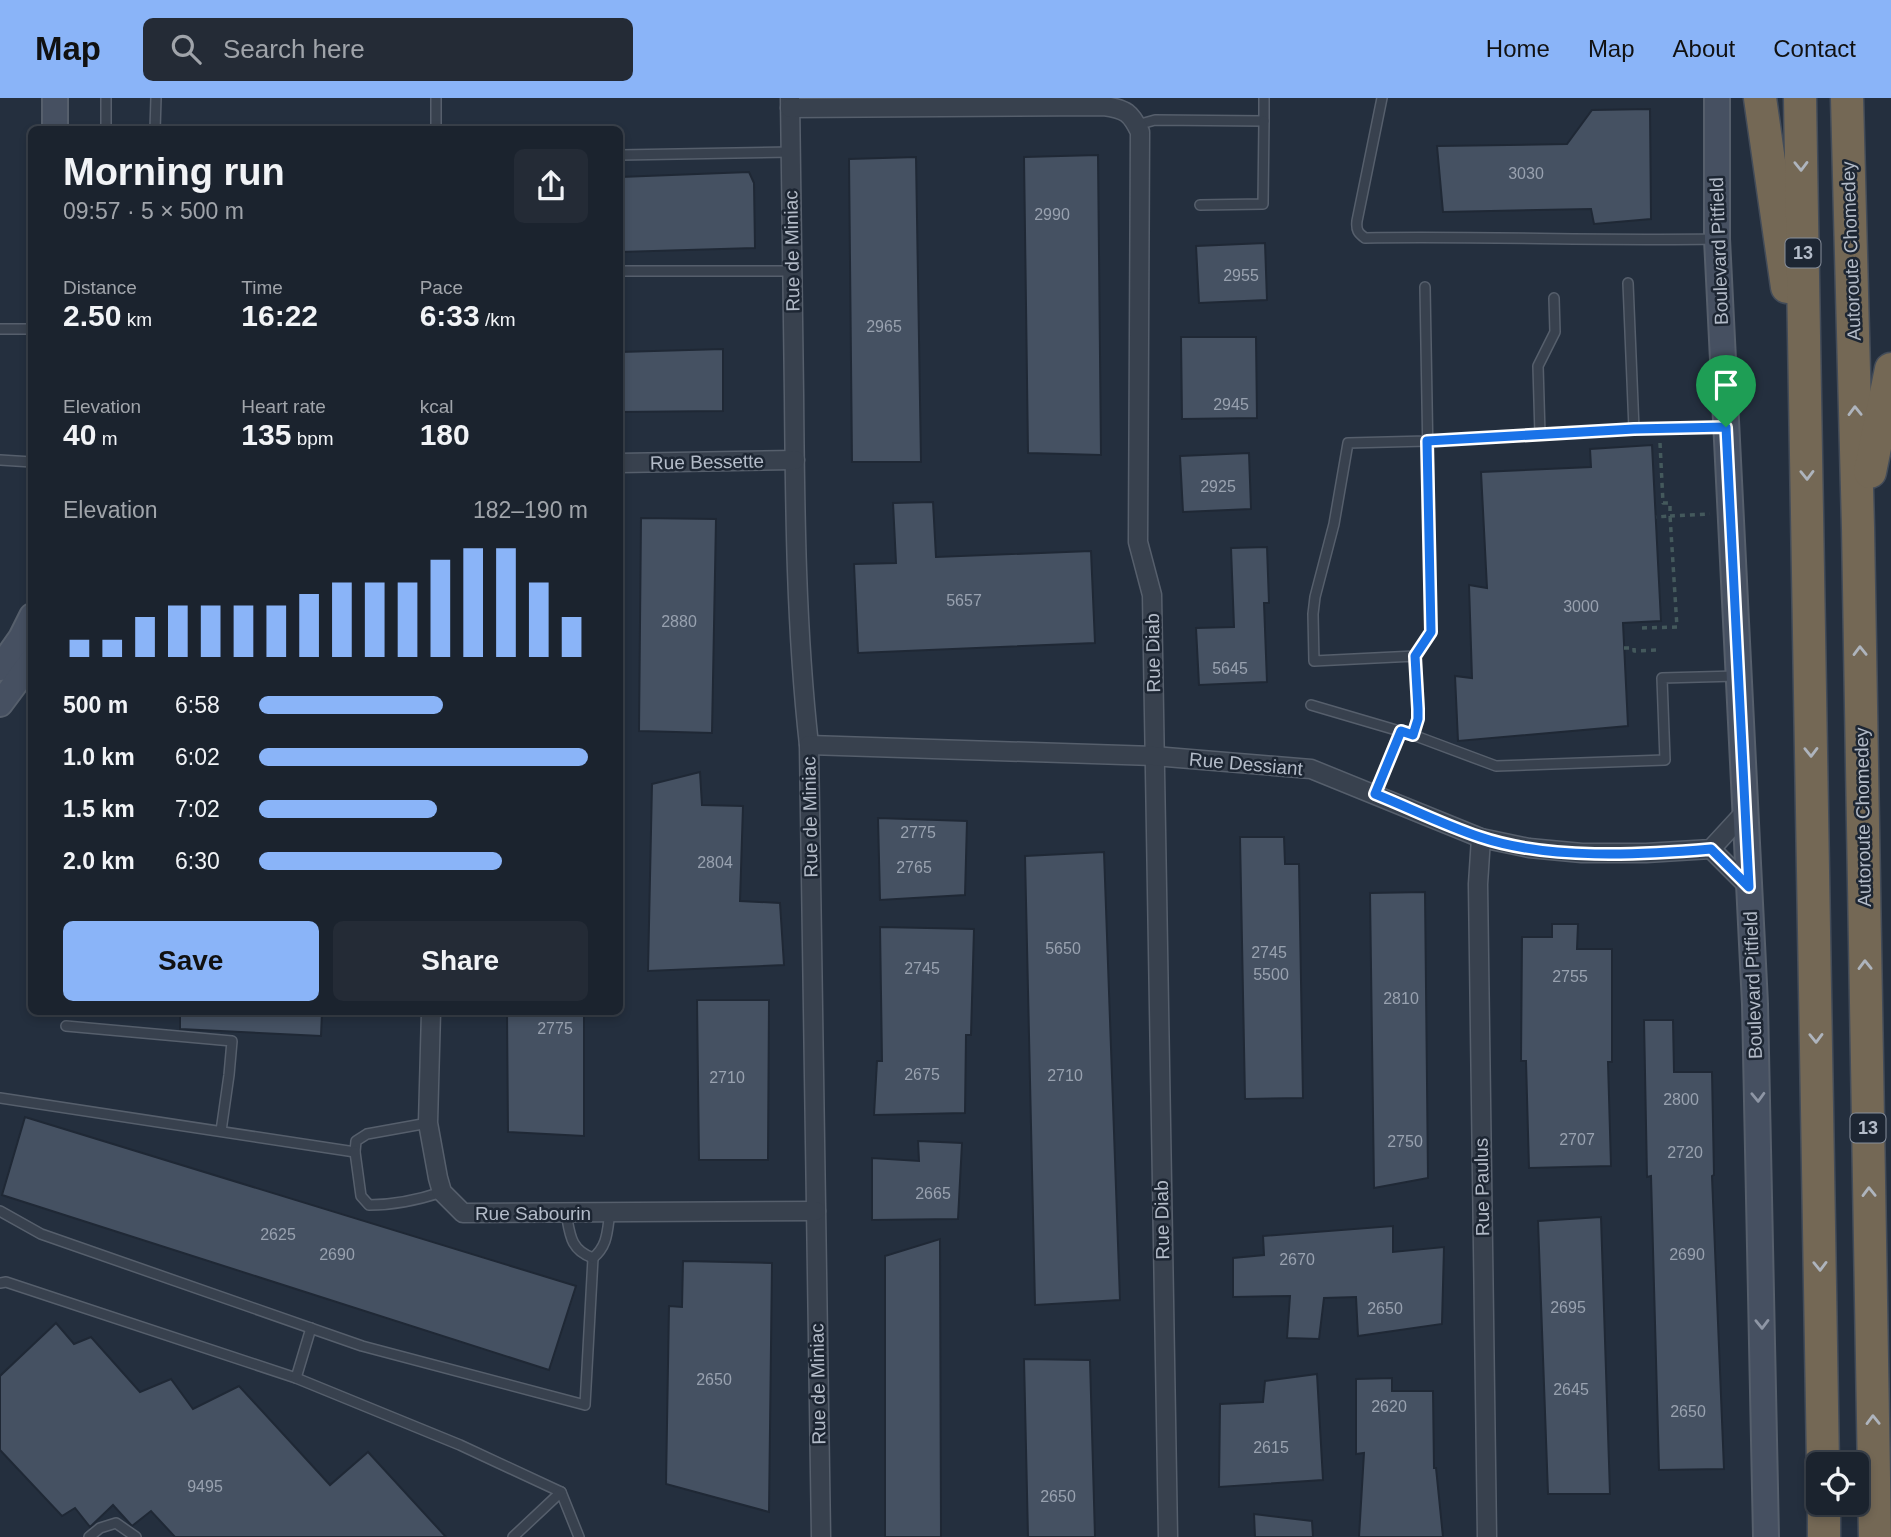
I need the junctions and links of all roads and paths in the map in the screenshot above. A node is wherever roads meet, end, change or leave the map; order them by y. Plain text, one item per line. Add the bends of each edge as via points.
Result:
1 (55, 98) edge
2 (106, 98) edge
3 (156, 98) edge
4 (436, 98) edge
5 (1264, 98) edge
6 (1382, 98) edge
7 (1717, 98) edge
8 (1760, 98) edge
9 (1800, 98) edge
10 (1847, 98) edge
11 (988, 102) edge
12 (1046, 102) edge
13 (790, 103) edge
14 (1264, 121) junction
15 (1137, 125) junction
16 (55, 126) edge
17 (106, 126) edge
18 (155, 126) edge
19 (436, 126) edge
20 (791, 152) junction
21 (623, 155) edge
22 (1200, 205) dead end
23 (1717, 239) junction
24 (623, 271) edge
25 (792, 271) junction
26 (1628, 283) dead end
27 (1425, 287) dead end
28 (1554, 298) dead end
29 (0, 329) edge
30 (28, 329) edge
31 (1891, 369) edge
32 (1806, 407) junction
33 (1726, 427) junction
34 (1634, 429) junction
35 (1540, 435) junction
36 (1427, 441) junction
37 (1660, 443) dead end
38 (0, 460) edge
39 (794, 460) junction
40 (28, 462) edge
41 (623, 463) edge
42 (1712, 514) dead end
43 (1671, 516) junction
44 (1656, 517) dead end
45 (1858, 528) junction
46 (28, 624) edge
47 (1642, 628) dead end
48 (1658, 628) junction
49 (1659, 637) dead end
50 (1624, 648) dead end
51 (1659, 650) dead end
52 (1415, 656) junction
53 (28, 666) edge
54 (0, 668) edge
55 (1739, 676) junction
56 (0, 704) edge
57 (1311, 705) dead end
58 (1401, 731) junction
59 (1413, 735) junction
60 (809, 746) junction
61 (1154, 756) junction
62 (1375, 794) junction
63 (1746, 811) junction
64 (1481, 838) junction
65 (1711, 849) junction
66 (1749, 887) junction
67 (431, 1015) edge
68 (66, 1026) dead end
69 (0, 1098) edge
70 (428, 1123) junction
71 (221, 1131) junction
72 (355, 1152) junction
73 (442, 1192) junction
74 (0, 1210) edge
75 (816, 1212) junction
76 (566, 1213) junction
77 (610, 1213) junction
78 (593, 1258) junction
79 (0, 1283) edge
80 (311, 1328) junction
81 (296, 1378) junction
82 (1823, 1452) edge
83 (561, 1492) junction
84 (1824, 1515) edge
85 (89, 1537) edge
86 (136, 1537) edge
87 (513, 1537) edge
88 (579, 1537) edge
89 (821, 1537) edge
90 (1168, 1537) edge
91 (1487, 1537) edge
92 (1766, 1537) edge
93 (1824, 1537) edge
94 (1875, 1537) edge

1 - 16 main road
2 - 17 lane
3 - 18 lane
4 - 19 lane
5 - 14 lane
6 - 23 lane via 1356,229 1366,238
7 - 23 main road, Boulevard Pitfield
8 - 32 highway
9 -> 32 highway, 13
45 -> 10 highway, Autoroute Chomedey / 13
11 - 12 street
11 - 13 street
12 - 15 street via 1123,106
13 - 20 street, Rue de Miniac
14 - 15 lane via 1155,120
14 - 22 lane via 1263,204
15 - 61 street, Rue Diab via 1138,542 1152,595
20 - 21 lane
20 - 25 street, Rue de Miniac
23 - 33 main road, Boulevard Pitfield
24 - 25 lane
25 - 39 street, Rue de Miniac
26 - 34 lane
27 - 36 lane
28 - 35 lane via 1555,332 1538,366
29 - 30 lane
31 - 45 highway
32 -> 82 highway, 13
33 - 34 lane
33 - 55 main road, Boulevard Pitfield
34 - 35 lane
35 - 36 lane
36 - 52 lane via 1431,632
36 - 52 lane via 1348,443 1313,614 1314,660
37 - 43 path via 1664,503 1670,503
38 - 40 lane
39 - 41 street, Rue Bessette
39 - 60 street, Rue de Miniac
42 - 43 path
43 - 44 path
43 - 48 path via 1677,627
94 -> 45 highway, Autoroute Chomedey / 13
46 - 54 main road
47 - 48 path
48 - 49 path
50 - 51 path
52 - 59 lane via 1418,719
53 - 56 main road
55 - 59 lane via 1662,678 1665,760 1504,767
55 - 63 main road, Boulevard Pitfield
57 - 58 lane
58 - 59 lane
58 - 62 lane
60 - 61 street, Rue Dessiant
60 - 75 street, Rue de Miniac
61 - 62 street, Rue Dessiant via 1311,769
61 - 90 street, Rue Diab
62 - 64 street, Rue Dessiant
63 - 65 street
63 - 66 main road, Boulevard Pitfield
64 - 65 street, Rue Dessiant via 1582,853
64 - 91 street, Rue Paulus
65 - 66 street
66 -> 92 main road, Boulevard Pitfield
67 - 70 street
68 - 71 lane via 232,1041
69 - 71 lane
70 - 72 lane via 368,1134 356,1141
70 - 73 street
71 - 72 lane
72 - 73 lane via 360,1196 369,1205 414,1201
73 - 76 street, Rue Sabourin via 463,1213
74 - 80 lane via 41,1234
75 - 77 street, Rue Sabourin
75 - 89 street, Rue de Miniac
76 - 77 street, Rue Sabourin
76 - 78 lane via 572,1243
77 - 78 lane via 606,1240
78 - 80 lane via 585,1405 362,1346
79 - 81 lane
80 - 81 lane
81 - 83 lane
83 - 87 lane
83 - 88 lane
84 - 93 highway
85 - 86 lane via 116,1522

